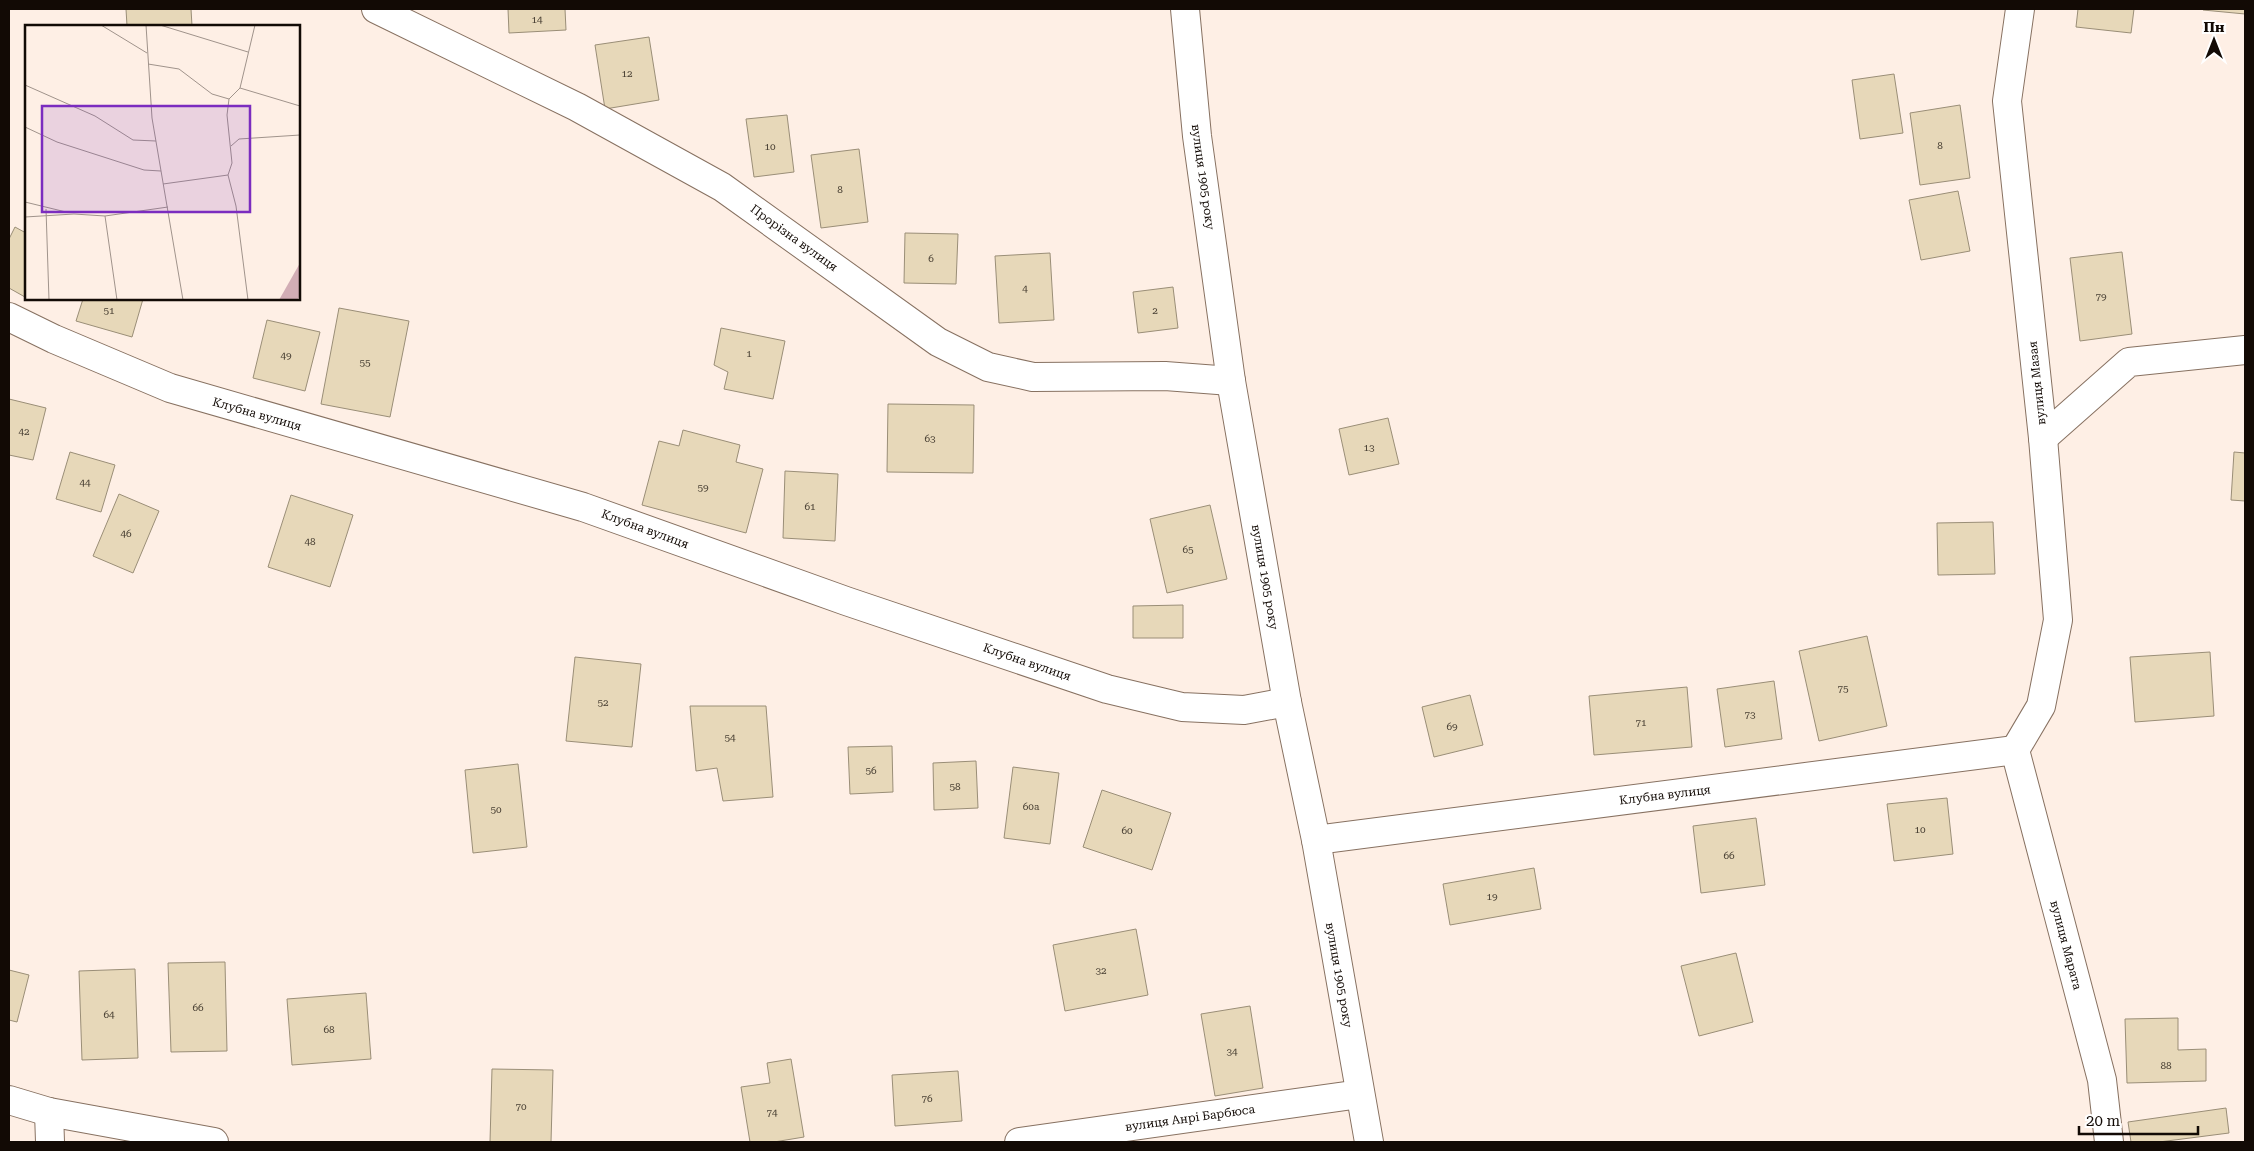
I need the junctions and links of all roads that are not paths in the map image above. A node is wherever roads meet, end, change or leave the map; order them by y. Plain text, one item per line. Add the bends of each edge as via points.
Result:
1 (376, 9) edge
2 (1185, 9) edge
3 (2020, 9) edge
4 (9, 317) edge
5 (2245, 350) edge
6 (1231, 381) junction
7 (2043, 438) junction
8 (1287, 702) junction
9 (2015, 750) junction
10 (1316, 840) junction
11 (1360, 1094) junction
12 (9, 1100) edge
13 (49, 1112) junction
14 (50, 1142) edge
15 (214, 1142) edge
16 (1019, 1142) edge
17 (1369, 1142) edge
18 (2109, 1142) edge

1 - 6 street, Прорізна вулиця via 577,107 722,187 938,342 988,367 1033,377 1165,376
2 - 6 street, вулиця 1905 року via 1197,136
3 - 7 street, вулиця Мазая via 2008,102
4 - 8 street, Клубна вулиця via 54,340 170,388 583,507 846,601 1107,689 1182,707 1244,710
5 - 7 street via 2129,362
6 - 8 street, вулиця 1905 року
7 - 9 street, вулиця Мазая via 2058,620 2041,706
8 - 10 street, вулиця 1905 року
9 - 10 street, Клубна вулиця
9 - 18 street, вулиця Марата via 2102,1080
10 - 11 street, вулиця 1905 року
11 - 16 street, вулиця Анрі Барбюса
11 - 17 street, вулиця 1905 року
12 - 13 street
13 - 14 street
13 - 15 street

